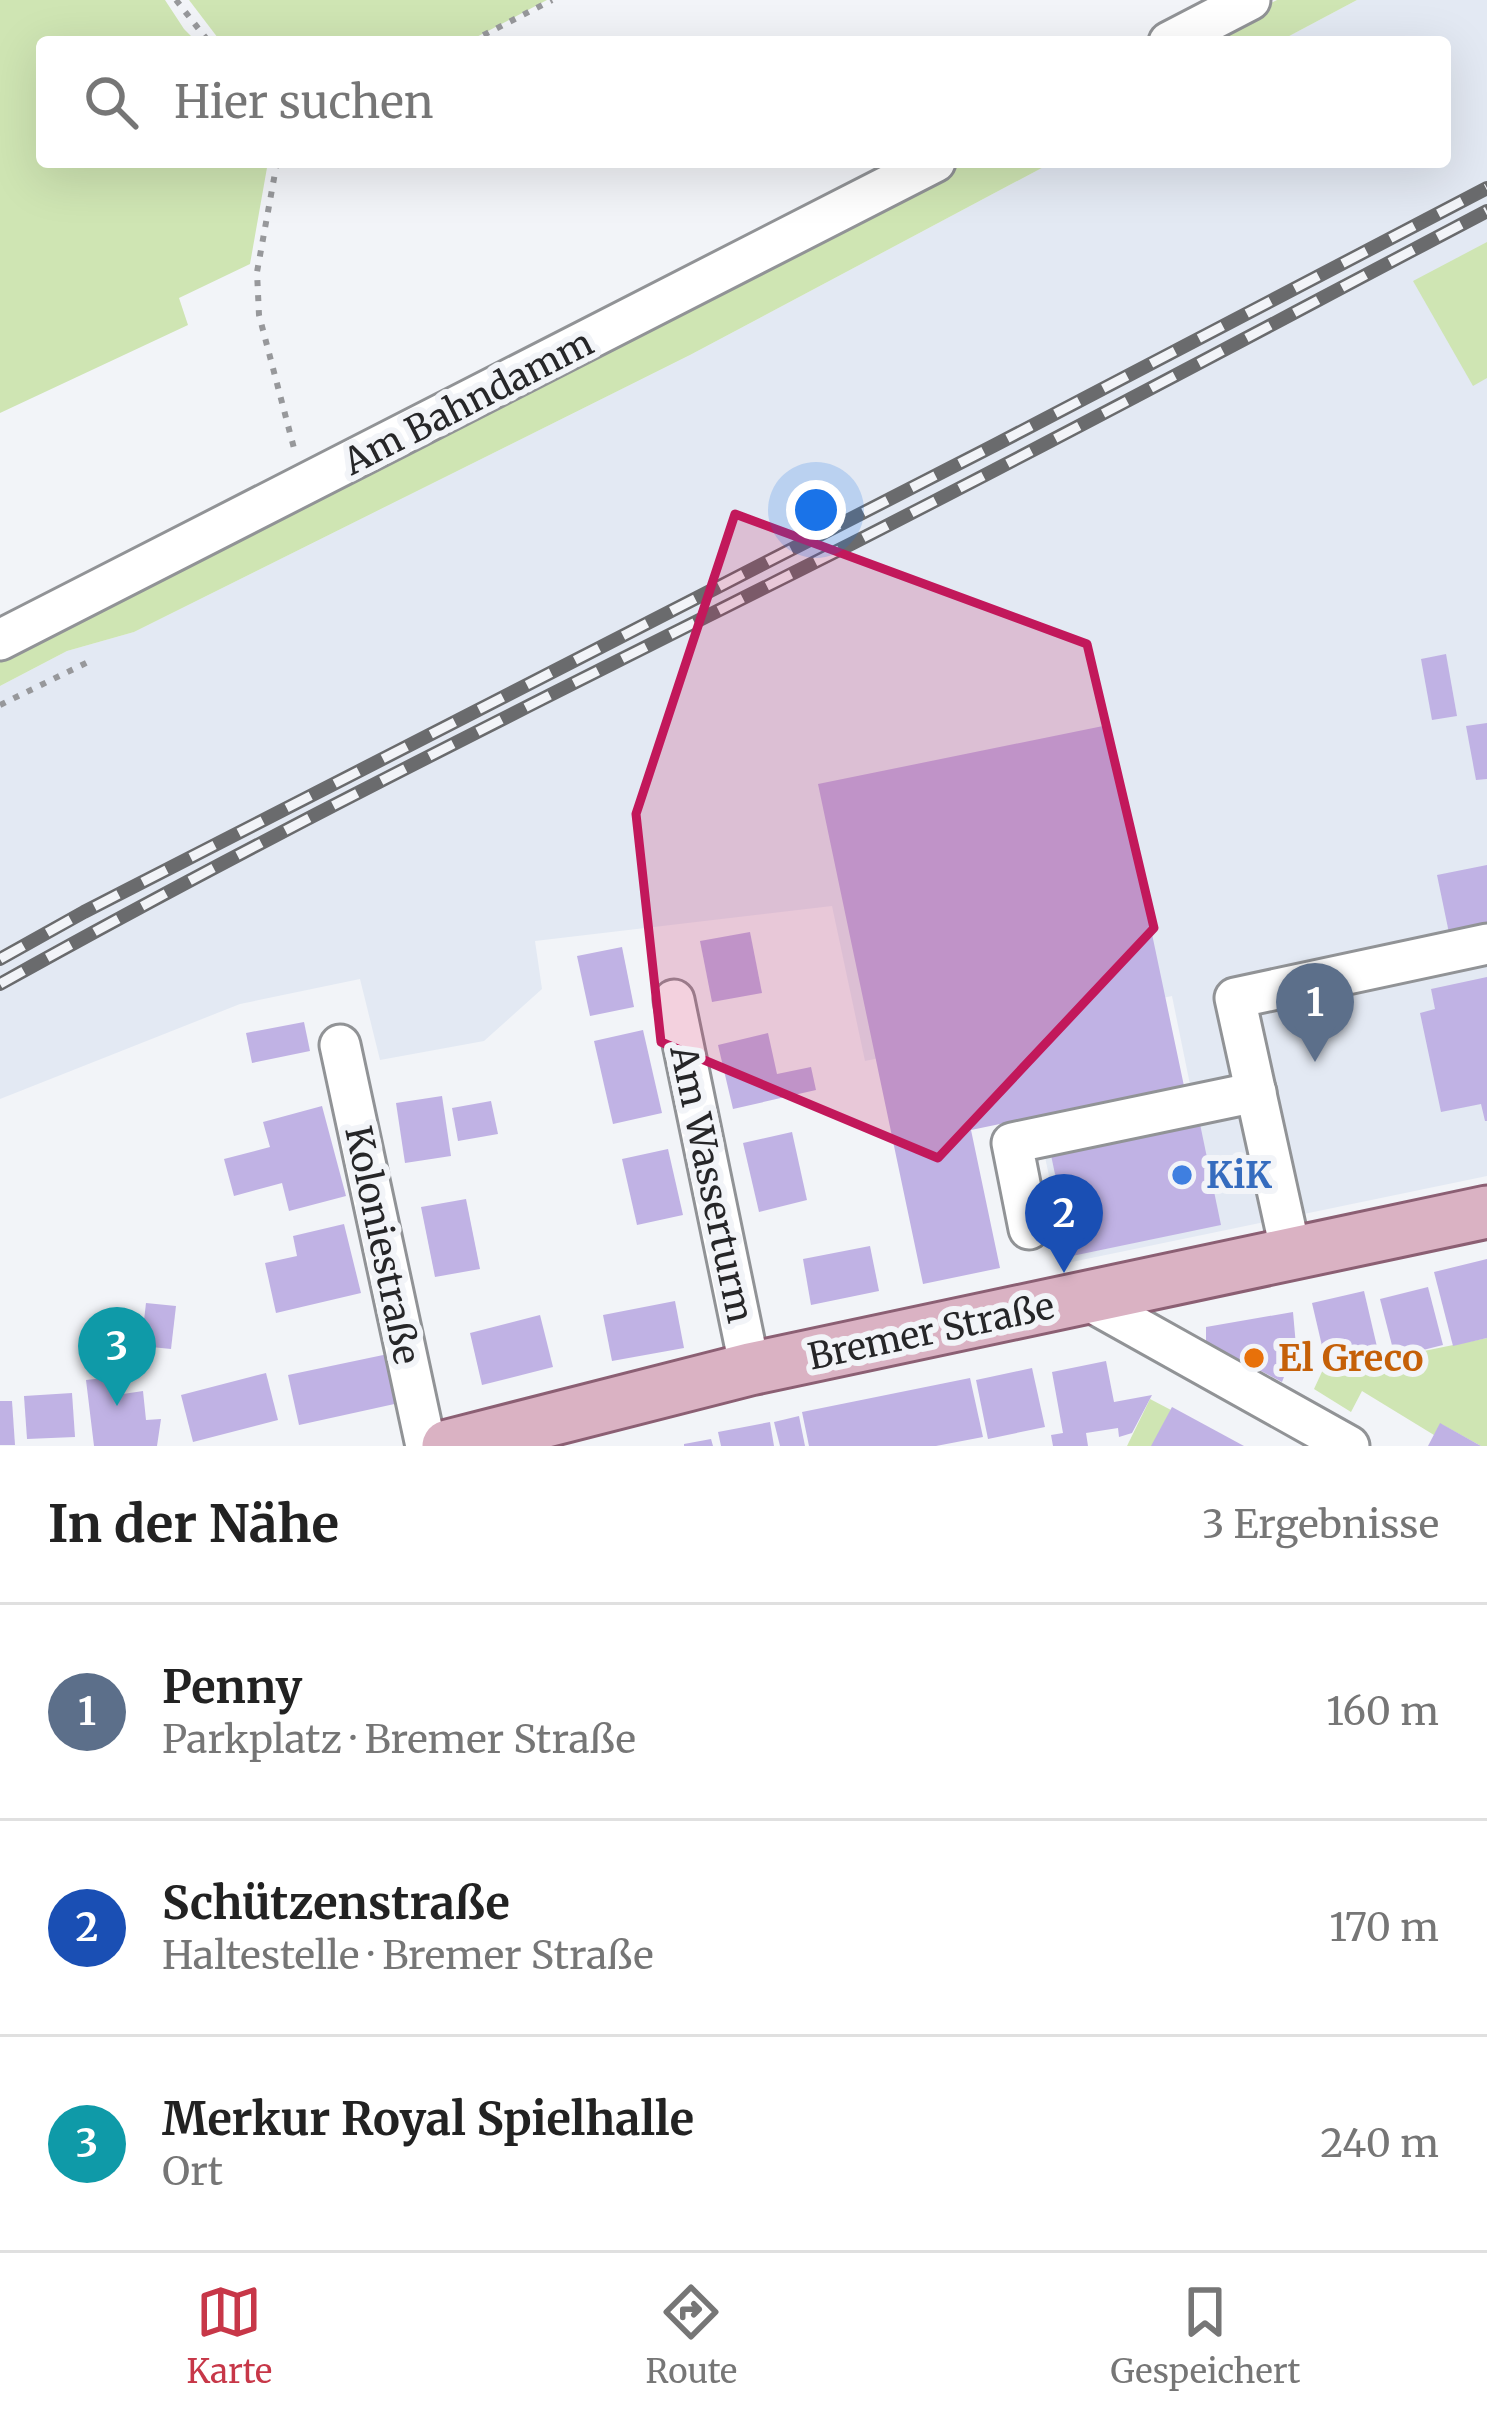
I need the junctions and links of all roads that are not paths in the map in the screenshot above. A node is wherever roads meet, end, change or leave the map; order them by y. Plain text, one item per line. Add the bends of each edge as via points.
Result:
1 (1250, 0) edge
2 (1180, 36) edge
3 (923, 168) edge
4 (0, 640) edge
5 (1487, 944) edge
6 (674, 1000) dead end
7 (340, 1045) dead end
8 (1256, 1092) junction
9 (1487, 1212) edge
10 (1029, 1229) dead end
11 (1291, 1253) junction
12 (1086, 1299) junction
13 (749, 1369) junction
14 (426, 1446) edge
15 (448, 1446) edge
16 (1349, 1446) edge

1 - 2 street
3 - 4 street, Am Bahndamm
5 - 8 street via 1235,998
6 - 13 street, Am Wasserturm
7 - 14 street, Koloniestraße
8 - 10 street via 1012,1143
8 - 11 street
9 - 11 main road, Bremer Straße
11 - 12 main road, Bremer Straße
12 - 13 main road, Bremer Straße
12 - 16 street
13 - 15 main road, Bremer Straße

